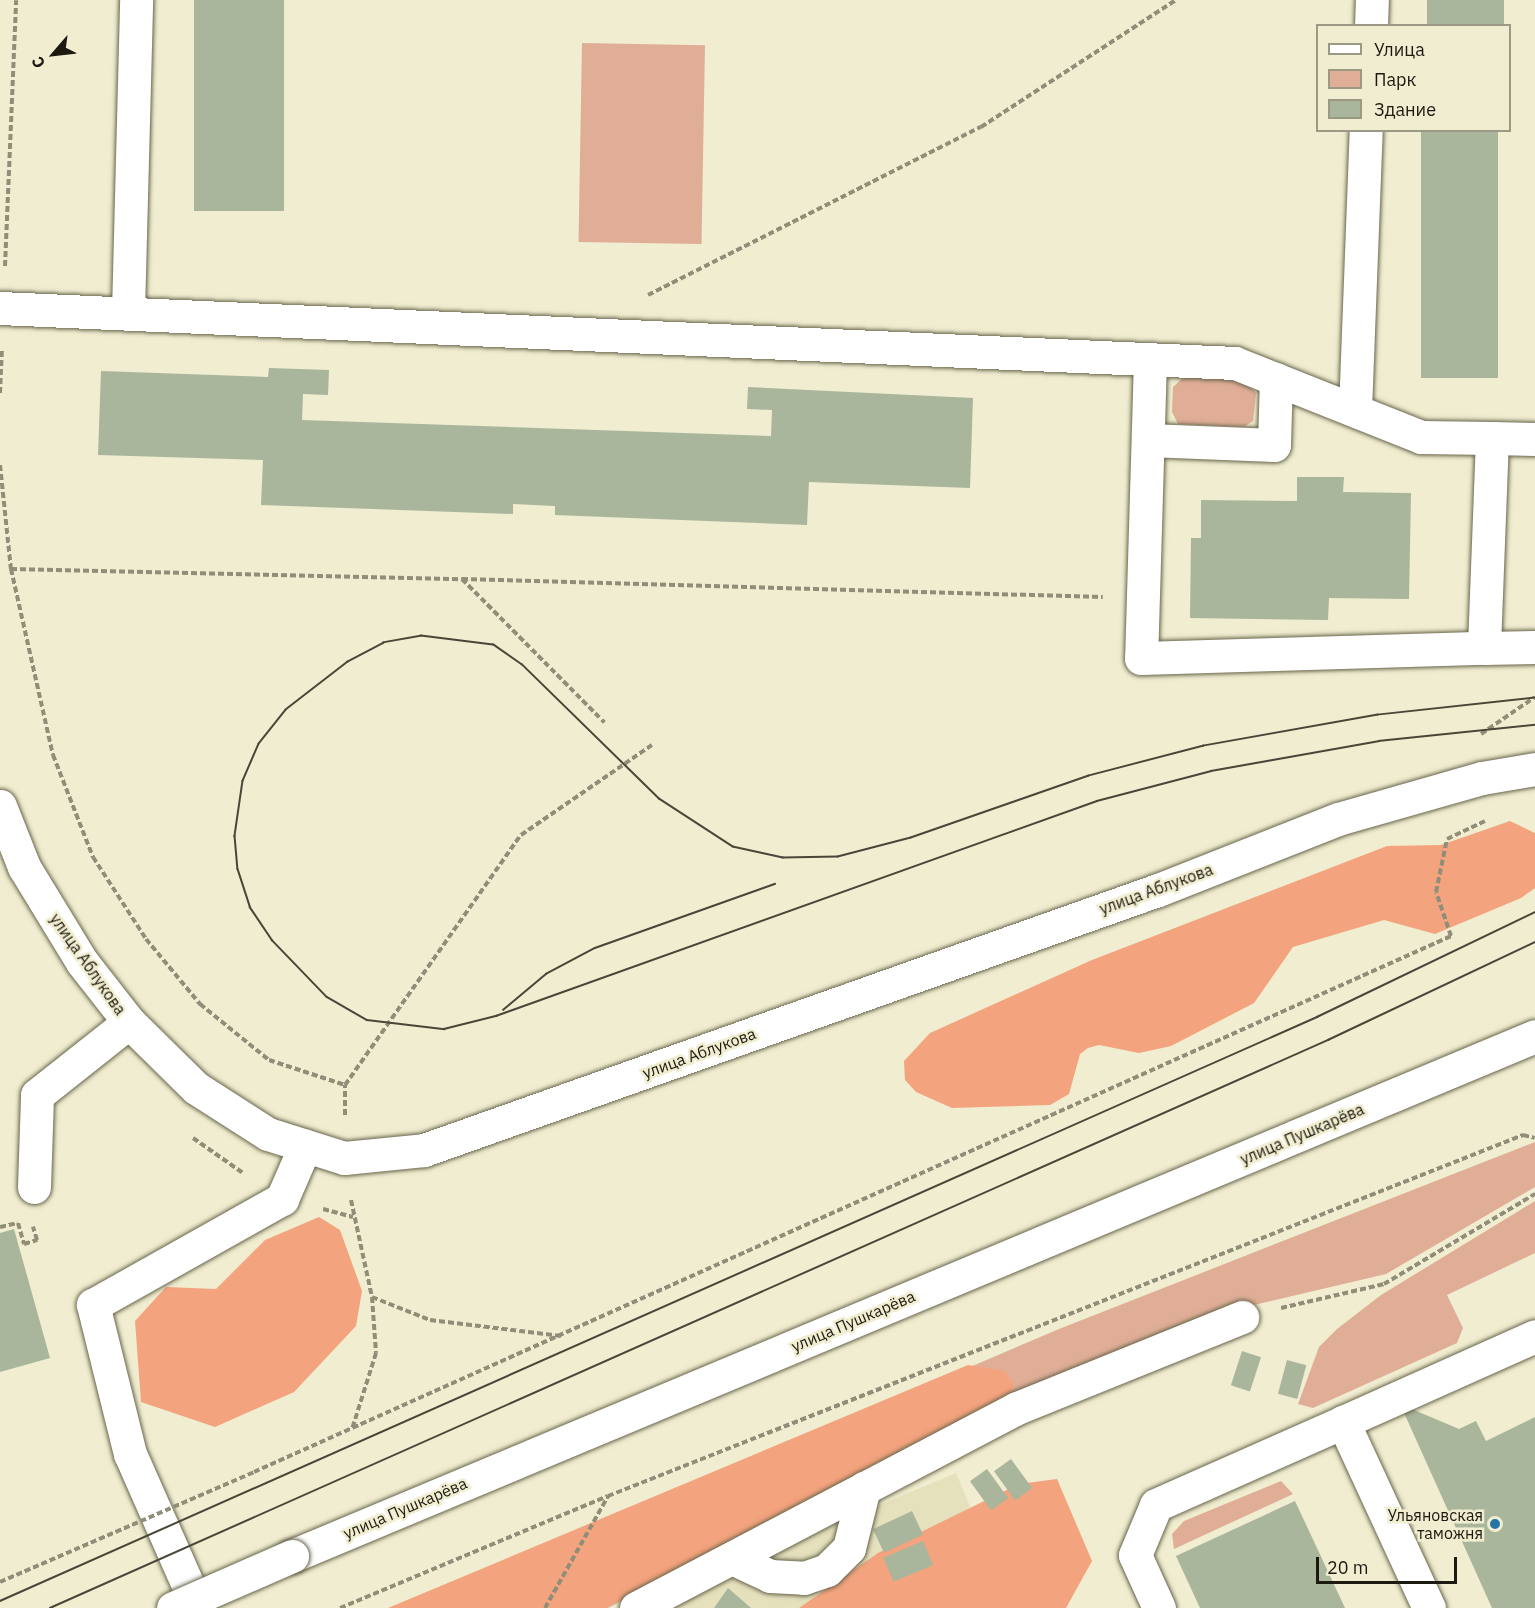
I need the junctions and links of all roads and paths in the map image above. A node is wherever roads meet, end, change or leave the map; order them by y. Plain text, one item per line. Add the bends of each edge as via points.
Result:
1 (16, 0) edge
2 (136, 0) edge
3 (1176, 0) edge
4 (1372, 0) edge
5 (1371, 24) edge
6 (1366, 132) edge
7 (635, 301) dead end
8 (2, 308) edge
9 (128, 312) junction
10 (1150, 360) junction
11 (1276, 379) junction
12 (1355, 410) junction
13 (1492, 438) junction
14 (1535, 439) edge
15 (1148, 440) junction
16 (0, 465) edge
17 (11, 569) junction
18 (462, 579) junction
19 (1143, 598) junction
20 (1535, 646) edge
21 (1484, 648) junction
22 (604, 722) dead end
23 (652, 745) dead end
24 (1535, 769) edge
25 (0, 806) edge
26 (1485, 825) dead end
27 (129, 1022) junction
28 (1535, 1036) edge
29 (1535, 1138) edge
30 (305, 1146) junction
31 (34, 1187) dead end
32 (1535, 1194) edge
33 (1242, 1317) joint
34 (561, 1336) junction
35 (1535, 1336) edge
36 (1343, 1422) junction
37 (352, 1429) junction
38 (864, 1488) junction
39 (608, 1496) junction
40 (732, 1558) junction
41 (0, 1582) edge
42 (173, 1608) edge
43 (198, 1608) edge
44 (340, 1608) edge
45 (545, 1608) edge
46 (636, 1608) edge
47 (1160, 1608) edge
48 (1429, 1608) edge

1 - 8 path
2 - 9 street
3 - 7 path via 981,127
4 - 5 street
6 - 12 street
8 - 9 street
9 - 10 street
10 - 11 street via 1235,363
10 - 15 street
11 - 12 street
11 - 15 street via 1274,445
12 - 13 street via 1421,437
13 - 14 street
13 - 21 street
15 - 19 street
16 - 17 path
17 - 18 path
17 - 23 path via 53,755 93,857 146,939 200,1004 269,1060 345,1085 522,835
18 - 19 path
18 - 22 path
19 - 21 street via 1142,658
20 - 21 street
24 - 30 street, улица Аблукова via 1482,778 1338,819 1158,890 424,1150 344,1158
25 - 27 street, улица Аблукова via 24,867 82,962
26 - 34 path via 1447,839 1436,892 1451,936
27 - 30 street, улица Аблукова via 196,1088 268,1134
27 - 31 street via 37,1095
28 - 42 street, улица Пушкарёва, bridge
29 - 39 path via 1523,1135
30 - 43 street via 282,1199 93,1305 130,1454
32 - 33 path via 1384,1284
33 - 38 street via 1017,1408
34 - 37 path
34 - 37 path via 430,1320 372,1297 376,1353
35 - 36 street
36 - 47 street via 1155,1505 1135,1556
36 - 48 street
37 - 41 path, bridge
38 - 40 street
38 - 40 street via 849,1548 827,1570 804,1578 770,1576
39 - 44 path
39 - 45 path
40 - 46 street

